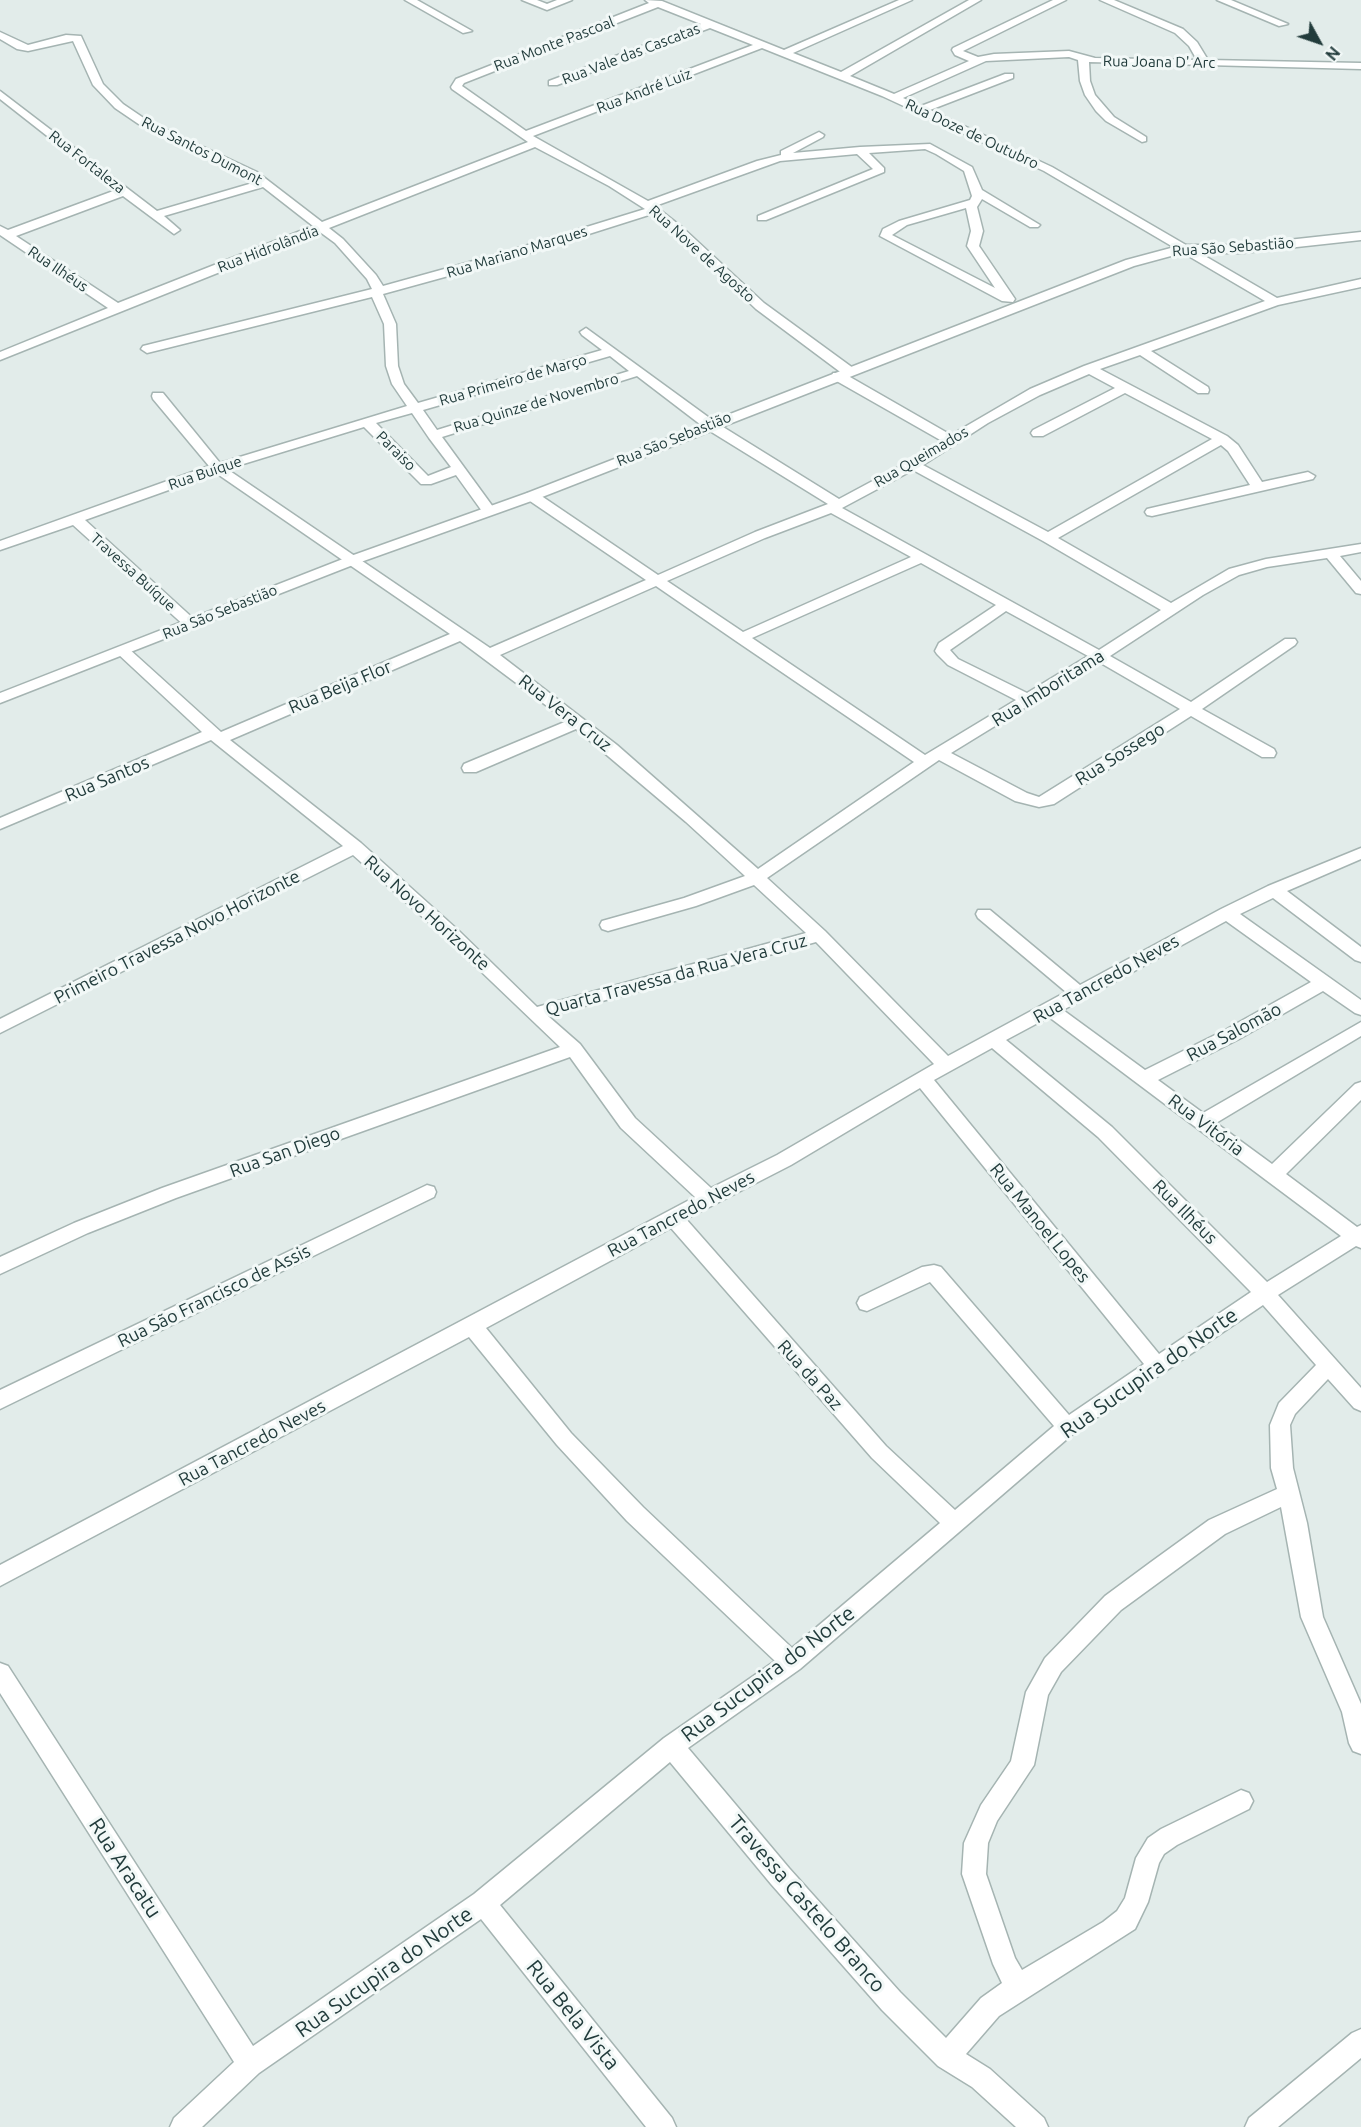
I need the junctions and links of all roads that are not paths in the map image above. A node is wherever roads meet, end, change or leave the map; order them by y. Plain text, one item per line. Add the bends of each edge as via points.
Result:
1 (410, 0) edge
2 (527, 0) edge
3 (567, 0) edge
4 (907, 0) edge
5 (976, 0) edge
6 (1061, 0) edge
7 (1105, 0) edge
8 (1222, 0) edge
9 (654, 2) edge
10 (1282, 24) dead end
11 (708, 25) junction
12 (467, 31) dead end
13 (2, 37) edge
14 (762, 45) junction
15 (785, 53) junction
16 (1083, 59) junction
17 (978, 62) junction
18 (1204, 62) junction
19 (1361, 66) edge
20 (842, 76) junction
21 (1009, 76) dead end
22 (553, 83) dead end
23 (458, 89) joint
24 (0, 94) edge
25 (894, 98) junction
26 (921, 110) junction
27 (525, 135) junction
28 (819, 135) dead end
29 (1142, 139) dead end
30 (536, 143) junction
31 (860, 150) junction
32 (773, 160) junction
33 (266, 183) junction
34 (125, 191) junction
35 (975, 197) junction
36 (650, 207) junction
37 (156, 215) junction
38 (762, 218) dead end
39 (1034, 225) dead end
40 (324, 228) junction
41 (174, 230) dead end
42 (4, 232) edge
43 (1361, 236) edge
44 (1182, 249) junction
45 (1361, 283) edge
46 (377, 291) junction
47 (1013, 302) junction
48 (1275, 302) junction
49 (117, 308) junction
50 (586, 332) dead end
51 (147, 349) dead end
52 (612, 351) junction
53 (1143, 351) junction
54 (0, 356) edge
55 (1089, 369) junction
56 (638, 372) junction
57 (843, 373) junction
58 (1125, 388) junction
59 (1203, 390) dead end
60 (158, 396) dead end
61 (414, 409) junction
62 (366, 421) junction
63 (710, 425) junction
64 (1038, 433) dead end
65 (434, 435) junction
66 (1222, 439) junction
67 (952, 441) junction
68 (913, 465) junction
69 (217, 468) junction
70 (459, 469) junction
71 (1308, 476) dead end
72 (1259, 488) junction
73 (532, 496) junction
74 (834, 506) junction
75 (489, 512) junction
76 (1152, 512) dead end
77 (76, 520) junction
78 (1048, 538) junction
79 (0, 546) edge
80 (1361, 548) edge
81 (1330, 552) junction
82 (921, 558) junction
83 (353, 560) junction
84 (660, 581) junction
85 (1361, 590) edge
86 (1005, 605) junction
87 (1170, 609) junction
88 (190, 624) junction
89 (460, 635) junction
90 (741, 638) junction
91 (1290, 642) dead end
92 (123, 651) junction
93 (489, 654) junction
94 (1099, 656) junction
95 (0, 698) edge
96 (1028, 700) junction
97 (1191, 710) junction
98 (579, 722) junction
99 (216, 736) junction
100 (1268, 753) dead end
101 (940, 754) junction
102 (925, 762) junction
103 (470, 768) dead end
104 (0, 824) edge
105 (355, 847) junction
106 (1361, 853) edge
107 (756, 878) junction
108 (1274, 890) junction
109 (1227, 913) junction
110 (984, 914) dead end
111 (609, 925) dead end
112 (819, 935) junction
113 (1361, 956) edge
114 (1323, 983) junction
115 (1080, 994) junction
116 (1361, 1009) edge
117 (1051, 1010) junction
118 (534, 1014) junction
119 (0, 1027) edge
120 (1361, 1028) edge
121 (993, 1039) junction
122 (574, 1048) junction
123 (946, 1065) junction
124 (921, 1078) junction
125 (1144, 1079) junction
126 (1361, 1089) edge
127 (1202, 1122) junction
128 (1273, 1175) junction
129 (427, 1192) dead end
130 (708, 1198) junction
131 (673, 1217) junction
132 (1360, 1237) edge
133 (0, 1266) edge
134 (1265, 1293) junction
135 (867, 1303) dead end
136 (472, 1326) junction
137 (1329, 1365) junction
138 (1158, 1368) junction
139 (0, 1400) edge
140 (1361, 1402) edge
141 (1067, 1427) junction
142 (1288, 1494) junction
143 (956, 1524) junction
144 (0, 1576) edge
145 (792, 1662) junction
146 (0, 1673) edge
147 (1361, 1743) edge
148 (672, 1746) junction
149 (1240, 1801) dead end
150 (483, 1903) junction
151 (1018, 1987) junction
152 (1361, 2042) edge
153 (947, 2057) junction
154 (250, 2064) junction
155 (1262, 2126) edge
156 (183, 2127) edge
157 (663, 2127) edge
158 (1035, 2127) edge

1 - 12 street
2 - 3 street via 547,7
4 - 15 street
5 - 20 street
6 - 17 street via 957,50
7 - 18 street via 1179,31
8 - 10 street
9 - 11 street, Rua Doze de Outubro
9 - 23 street, Rua Monte Pascoal via 460,81 456,84
11 - 14 street, Rua Doze de Outubro
11 - 22 street, Rua Vale das Cascatas
13 - 33 street, Rua Santos Dumont via 21,47 76,39 98,85 119,106 144,123
14 - 15 street, Rua Doze de Outubro
14 - 27 street, Rua André Luiz
15 - 20 street, Rua Doze de Outubro
16 - 17 street, Rua Joana D' Arc via 1069,54 994,57
16 - 18 street, Rua Joana D' Arc
16 - 29 street via 1084,81 1100,109
17 - 25 street, Rua Joana D' Arc
18 - 19 street, Rua Joana D' Arc
20 - 25 street, Rua Doze de Outubro
21 - 26 street
23 - 27 street, Rua Nove de Agosto
24 - 34 street, Rua Fortaleza
25 - 26 street, Rua Doze de Outubro
26 - 44 street, Rua Doze de Outubro via 1059,175
27 - 30 street, Rua Nove de Agosto
28 - 32 street
30 - 36 street, Rua Nove de Agosto
30 - 40 street, Rua Hidrolândia
31 - 32 street, Rua Mariano Marques
31 - 35 street, Rua Mariano Marques via 926,146 968,169
31 - 38 street via 880,171
32 - 36 street, Rua Mariano Marques
33 - 37 street
33 - 40 street, Rua Santos Dumont
34 - 37 street, Rua Fortaleza
34 - 42 street
35 - 39 street
35 - 47 street via 972,213 977,231 973,246
35 - 47 street via 886,233
36 - 46 street, Rua Mariano Marques via 506,256
36 - 57 street, Rua Nove de Agosto via 760,306
37 - 41 street, Rua Fortaleza
40 - 46 street, Rua Santos Dumont via 358,260
40 - 49 street, Rua Hidrolândia
42 - 49 street, Rua Ilhéus
43 - 44 street, Rua São Sebastião via 1242,249
44 - 47 street, Rua São Sebastião
44 - 48 street, Rua Doze de Outubro
45 - 48 street, Rua Queimados
46 - 51 street, Rua Mariano Marques
46 - 61 street, Rua Santos Dumont via 390,324 392,366
47 - 57 street, Rua São Sebastião
48 - 53 street, Rua Queimados
49 - 54 street, Rua Hidrolândia
50 - 52 street
52 - 56 street
52 - 61 street, Rua Primeiro de Março
53 - 55 street, Rua Queimados
53 - 59 street
55 - 58 street
55 - 67 street, Rua Queimados via 1035,392
56 - 63 street
56 - 65 street, Rua Quinze de Novembro
57 - 63 street, Rua São Sebastião
57 - 67 street, Rua Nove de Agosto
58 - 64 street
58 - 66 street
60 - 69 street, Rua Vera Cruz
61 - 62 street, Rua Buíque
61 - 65 street, Rua Santos Dumont
62 - 69 street, Rua Buíque
62 - 70 street, Paraiso via 426,481
63 - 73 street, Rua São Sebastião
63 - 74 street
65 - 70 street, Rua Santos Dumont
66 - 72 street via 1233,448
66 - 78 street
67 - 68 street, Rua Queimados
68 - 74 street, Rua Queimados
68 - 78 street
69 - 77 street, Rua Buíque
69 - 83 street, Rua Vera Cruz
70 - 75 street, Rua Santos Dumont
71 - 72 street
72 - 76 street
73 - 75 street, Rua São Sebastião
73 - 84 street
74 - 82 street
74 - 84 street, Rua Queimados
75 - 83 street, Rua São Sebastião
77 - 79 street, Rua Buíque
77 - 88 street, Travessa Buíque
78 - 87 street
80 - 81 street, Rua Imboritama
81 - 85 street
81 - 87 street, Rua Imboritama via 1234,572
82 - 86 street
82 - 90 street
83 - 88 street, Rua São Sebastião
83 - 89 street, Rua Vera Cruz
84 - 90 street
84 - 93 street, Rua Queimados
86 - 94 street
86 - 96 street via 942,651 953,662
87 - 94 street, Rua Imboritama
88 - 92 street, Rua São Sebastião
89 - 93 street, Rua Vera Cruz
89 - 99 street, Rua Beija Flor
90 - 102 street
91 - 97 street, Rua Sossego
92 - 95 street, Rua São Sebastião
92 - 99 street, Rua Novo Horizonte
93 - 98 street, Rua Vera Cruz
94 - 96 street, Rua Imboritama
94 - 97 street
96 - 101 street, Rua Imboritama
97 - 100 street
97 - 101 street, Rua Sossego via 1039,802
98 - 103 street
98 - 107 street, Rua Vera Cruz via 693,818
99 - 104 street, Rua Santos
99 - 105 street, Rua Novo Horizonte
101 - 102 street, Rua Imboritama
102 - 107 street, Rua Imboritama
105 - 118 street, Rua Novo Horizonte
105 - 119 street, Primeiro Travessa Novo Horizonte
106 - 108 street, Rua Tancredo Neves
107 - 111 street, Rua Imboritama
107 - 112 street, Rua Vera Cruz
108 - 109 street, Rua Tancredo Neves
108 - 113 street
109 - 114 street
109 - 115 street, Rua Tancredo Neves
110 - 115 street
112 - 118 street, Quarta Travessa da Rua Vera Cruz
112 - 123 street, Rua Vera Cruz
114 - 116 street
114 - 125 street, Rua Salomão
115 - 117 street, Rua Tancredo Neves
117 - 121 street, Rua Tancredo Neves
117 - 125 street, Rua Vitória
118 - 122 street, Rua Novo Horizonte
120 - 127 street
121 - 123 street, Rua Tancredo Neves
121 - 134 street, Rua Ilhéus via 1105,1132
122 - 130 street, Rua Novo Horizonte via 628,1123
122 - 133 street, Rua San Diego via 169,1193
123 - 124 street, Rua Tancredo Neves
124 - 130 street, Rua Tancredo Neves via 784,1160
124 - 138 street, Rua Manoel Lopes
125 - 127 street, Rua Vitória
126 - 128 street
127 - 128 street, Rua Vitória
128 - 132 street, Rua Vitória
129 - 139 street, Rua São Francisco de Assis
130 - 131 street, Rua Tancredo Neves
131 - 136 street, Rua Tancredo Neves
131 - 143 street, Rua da Paz via 879,1452
132 - 134 street, Rua Sucupira do Norte
134 - 137 street, Rua Ilhéus
134 - 138 street, Rua Sucupira do Norte
135 - 141 street via 934,1273
136 - 144 street, Rua Tancredo Neves
136 - 145 street via 564,1439 634,1514
137 - 140 street, Rua Ilhéus
137 - 142 street via 1286,1408 1280,1425
138 - 141 street, Rua Sucupira do Norte
141 - 143 street, Rua Sucupira do Norte
142 - 147 street via 1312,1617 1353,1712
142 - 151 street via 1217,1527 1113,1603 1053,1665 1037,1692 1022,1765 989,1813 976,1842 974,1874 1005,1964
143 - 145 street, Rua Sucupira do Norte
145 - 148 street, Rua Sucupira do Norte
146 - 154 street, Rua Aracatu
148 - 150 street, Rua Sucupira do Norte
148 - 153 street, Travessa Castelo Branco via 780,1876 891,2001
149 - 151 street via 1156,1846 1126,1920
150 - 154 street, Rua Sucupira do Norte
150 - 157 street, Rua Bela Vista
151 - 153 street via 990,2007
152 - 155 street
153 - 158 street, Travessa Castelo Branco via 981,2078
154 - 156 street, Rua Sucupira do Norte

